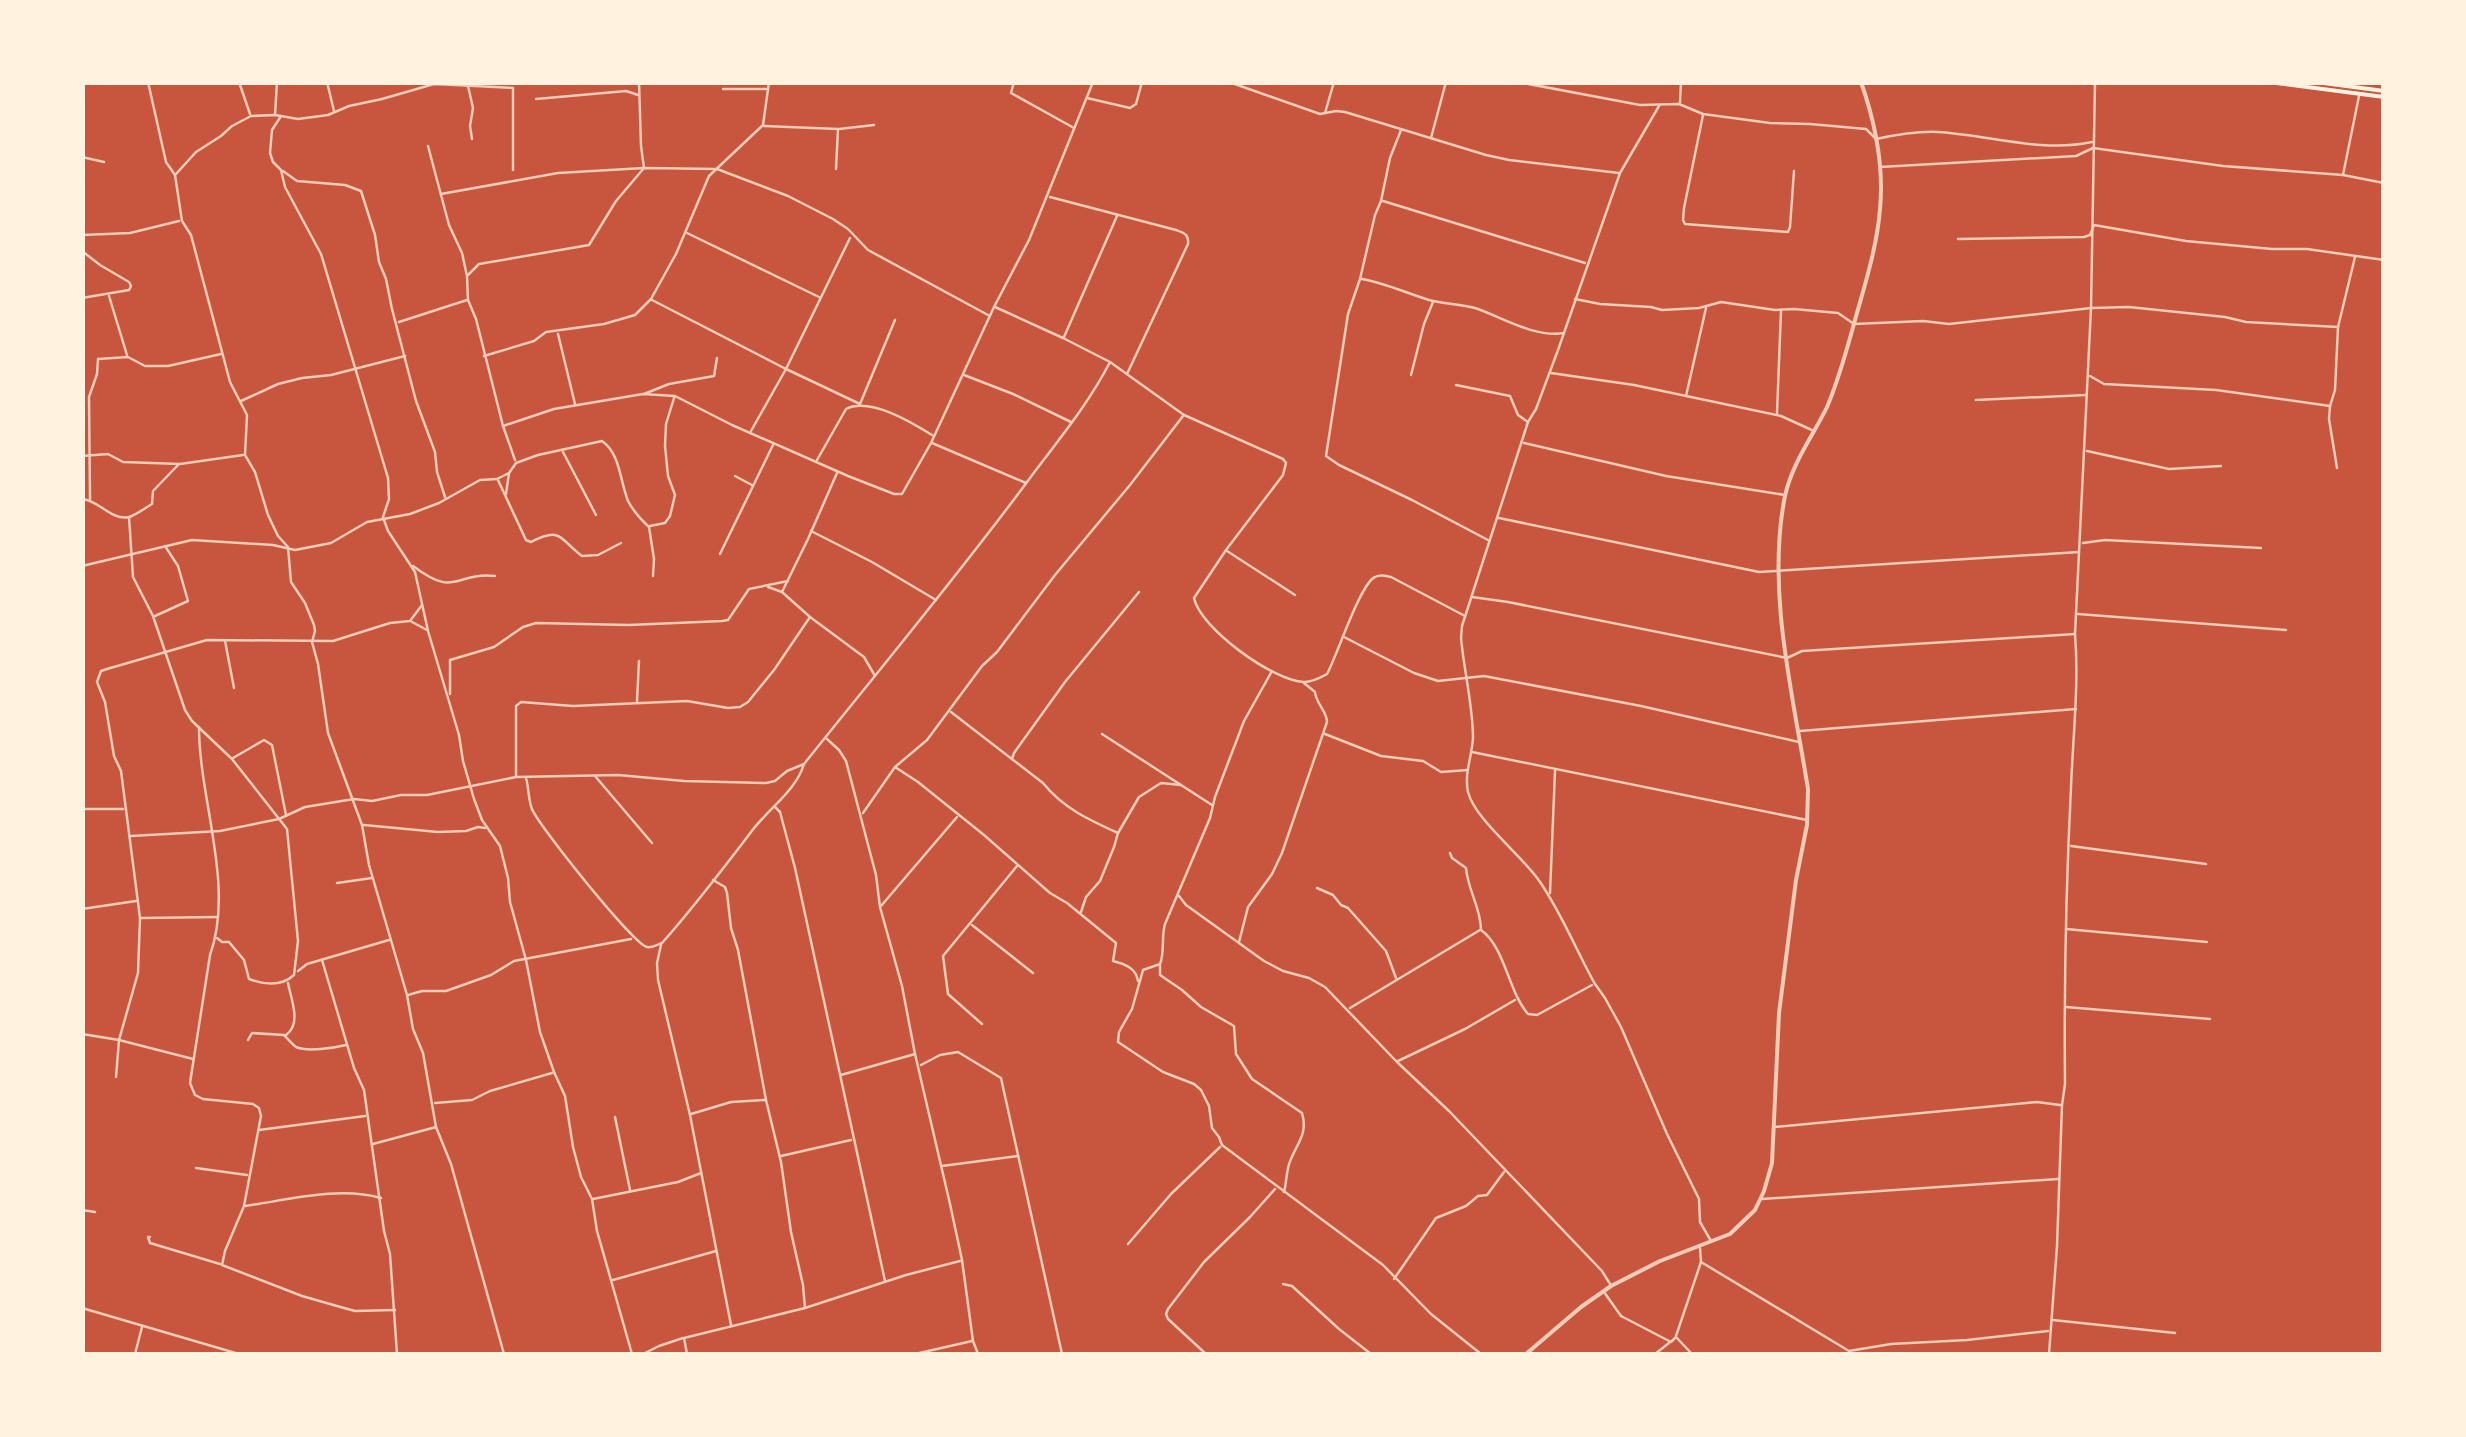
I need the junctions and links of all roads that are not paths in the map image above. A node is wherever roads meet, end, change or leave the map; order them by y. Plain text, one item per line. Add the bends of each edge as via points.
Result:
1 (148, 82) edge
2 (239, 82) edge
3 (277, 82) edge
4 (327, 82) edge
5 (514, 82) edge
6 (639, 82) edge
7 (769, 82) edge
8 (1014, 82) edge
9 (1093, 82) edge
10 (1142, 82) edge
11 (1229, 82) edge
12 (1334, 82) edge
13 (1446, 82) edge
14 (1518, 82) edge
15 (1680, 82) edge
16 (1862, 82) edge
17 (2095, 82) edge
18 (2268, 82) edge
19 (2316, 82) edge
20 (434, 83) edge
21 (468, 84) edge
22 (2342, 84) edge
23 (722, 89) dead end
24 (769, 89) junction
25 (514, 92) junction
26 (2360, 94) junction
27 (2384, 94) edge
28 (639, 96) junction
29 (1086, 98) junction
30 (536, 99) dead end
31 (1680, 104) junction
32 (1658, 106) junction
33 (335, 113) junction
34 (1325, 114) junction
35 (1703, 114) junction
36 (251, 116) junction
37 (278, 116) junction
38 (763, 126) junction
39 (874, 126) dead end
40 (1074, 128) junction
41 (838, 129) junction
42 (1400, 130) junction
43 (472, 139) dead end
44 (1431, 139) junction
45 (1876, 139) junction
46 (2094, 142) junction
47 (428, 146) dead end
48 (2093, 148) junction
49 (82, 157) edge
50 (104, 162) dead end
51 (1880, 167) junction
52 (644, 168) junction
53 (717, 169) junction
54 (282, 170) junction
55 (513, 170) dead end
56 (836, 170) dead end
57 (1794, 171) dead end
58 (1620, 173) junction
59 (174, 175) junction
60 (2343, 175) junction
61 (2384, 183) edge
62 (441, 194) junction
63 (1048, 197) junction
64 (1381, 201) junction
65 (1118, 215) junction
66 (182, 221) junction
67 (2094, 225) junction
68 (686, 232) junction
69 (82, 235) edge
70 (852, 235) junction
71 (1958, 240) dead end
72 (82, 251) edge
73 (2355, 255) junction
74 (2384, 260) edge
75 (1588, 264) junction
76 (467, 276) junction
77 (1360, 279) junction
78 (108, 294) junction
79 (820, 297) junction
80 (82, 298) edge
81 (651, 299) junction
82 (468, 300) junction
83 (1575, 300) junction
84 (1434, 301) junction
85 (994, 306) junction
86 (1706, 307) junction
87 (2091, 308) junction
88 (1782, 310) junction
89 (990, 316) junction
90 (895, 320) dead end
91 (397, 322) junction
92 (1854, 324) junction
93 (2338, 327) junction
94 (557, 332) junction
95 (1564, 333) junction
96 (1064, 338) junction
97 (224, 354) junction
98 (406, 356) junction
99 (484, 356) junction
100 (128, 357) junction
101 (718, 358) dead end
102 (1110, 362) junction
103 (786, 369) junction
104 (356, 370) junction
105 (1550, 372) junction
106 (962, 374) junction
107 (1128, 374) junction
108 (1410, 375) dead end
109 (2089, 375) junction
110 (1456, 385) dead end
111 (643, 394) junction
112 (2088, 394) junction
113 (675, 396) junction
114 (1686, 396) junction
115 (1976, 400) dead end
116 (239, 402) junction
117 (860, 404) junction
118 (575, 405) junction
119 (2330, 406) junction
120 (1184, 414) junction
121 (1778, 415) junction
122 (1072, 422) junction
123 (1528, 422) junction
124 (503, 426) junction
125 (1814, 431) junction
126 (750, 432) junction
127 (934, 436) junction
128 (1522, 442) junction
129 (774, 443) junction
130 (931, 443) junction
131 (562, 451) junction
132 (2085, 451) junction
133 (91, 455) junction
134 (245, 455) junction
135 (82, 456) edge
136 (816, 461) junction
137 (516, 463) junction
138 (180, 464) junction
139 (2221, 466) dead end
140 (2336, 468) dead end
141 (837, 472) junction
142 (509, 473) junction
143 (735, 476) dead end
144 (497, 479) junction
145 (1026, 483) junction
146 (753, 486) junction
147 (1785, 495) junction
148 (506, 496) junction
149 (446, 498) junction
150 (90, 499) junction
151 (82, 500) edge
152 (596, 515) dead end
153 (129, 517) junction
154 (383, 518) junction
155 (1497, 518) junction
156 (649, 526) junction
157 (811, 531) junction
158 (278, 536) junction
159 (1489, 540) junction
160 (621, 543) dead end
161 (2081, 543) junction
162 (273, 545) junction
163 (165, 546) junction
164 (288, 547) junction
165 (2262, 548) dead end
166 (1226, 550) junction
167 (2081, 552) junction
168 (133, 554) junction
169 (720, 554) dead end
170 (412, 565) junction
171 (82, 566) edge
172 (1778, 571) junction
173 (495, 576) dead end
174 (653, 576) dead end
175 (788, 581) junction
176 (767, 586) junction
177 (782, 592) junction
178 (1138, 592) dead end
179 (1295, 595) dead end
180 (1471, 597) junction
181 (422, 599) junction
182 (936, 600) junction
183 (2077, 614) junction
184 (153, 616) junction
185 (1465, 616) junction
186 (810, 618) junction
187 (410, 622) junction
188 (2286, 630) dead end
189 (428, 631) junction
190 (2075, 634) junction
191 (1344, 637) junction
192 (224, 640) junction
193 (312, 642) junction
194 (167, 652) junction
195 (1786, 658) junction
196 (639, 661) dead end
197 (1272, 671) junction
198 (875, 676) junction
199 (1465, 678) junction
200 (1303, 682) junction
201 (234, 688) dead end
202 (450, 700) junction
203 (637, 702) junction
204 (2076, 710) junction
205 (950, 711) junction
206 (199, 727) junction
207 (1799, 731) junction
208 (1102, 734) dead end
209 (1324, 734) junction
210 (826, 737) junction
211 (1800, 742) junction
212 (1471, 752) junction
213 (232, 759) junction
214 (1012, 759) junction
215 (804, 764) junction
216 (895, 767) junction
217 (1555, 769) junction
218 (1468, 770) junction
219 (594, 774) junction
220 (516, 778) junction
221 (526, 778) junction
222 (1181, 786) junction
223 (471, 788) junction
224 (354, 799) junction
225 (773, 806) junction
226 (1213, 806) junction
227 (125, 809) junction
228 (82, 810) edge
229 (958, 815) junction
230 (286, 816) junction
231 (861, 816) junction
232 (279, 820) junction
233 (482, 820) junction
234 (1807, 820) junction
235 (362, 825) junction
236 (478, 827) junction
237 (486, 828) junction
238 (211, 832) junction
239 (1118, 833) junction
240 (129, 836) junction
241 (652, 843) dead end
242 (2070, 846) junction
243 (1450, 853) dead end
244 (2206, 864) dead end
245 (1018, 865) junction
246 (373, 878) junction
247 (713, 880) junction
248 (337, 883) dead end
249 (1317, 888) dead end
250 (1178, 894) junction
251 (1550, 897) junction
252 (136, 901) junction
253 (880, 907) junction
254 (82, 909) edge
255 (1080, 913) junction
256 (218, 917) junction
257 (140, 918) junction
258 (971, 924) junction
259 (2065, 929) junction
260 (1481, 930) junction
261 (217, 937) junction
262 (634, 939) junction
263 (391, 940) junction
264 (1239, 942) junction
265 (2207, 942) dead end
266 (662, 943) junction
267 (322, 960) junction
268 (526, 960) junction
269 (297, 962) junction
270 (307, 964) junction
271 (1160, 964) junction
272 (296, 972) junction
273 (1033, 973) dead end
274 (1396, 979) junction
275 (288, 981) junction
276 (1595, 984) junction
277 (1138, 988) junction
278 (407, 995) junction
279 (1517, 999) junction
280 (2064, 1006) junction
281 (1349, 1009) junction
282 (2210, 1020) dead end
283 (982, 1024) dead end
284 (82, 1034) edge
285 (284, 1035) junction
286 (119, 1040) junction
287 (248, 1040) dead end
288 (347, 1044) junction
289 (914, 1054) junction
290 (193, 1059) junction
291 (1397, 1062) junction
292 (919, 1066) junction
293 (554, 1072) junction
294 (840, 1076) junction
295 (116, 1077) dead end
296 (766, 1100) junction
297 (433, 1103) junction
298 (2062, 1105) junction
299 (690, 1115) junction
300 (367, 1116) junction
301 (615, 1118) dead end
302 (436, 1127) junction
303 (1773, 1127) junction
304 (260, 1130) junction
305 (853, 1140) junction
306 (372, 1144) junction
307 (1222, 1146) junction
308 (779, 1156) junction
309 (1018, 1156) junction
310 (940, 1166) junction
311 (196, 1168) dead end
312 (1506, 1171) junction
313 (701, 1173) junction
314 (248, 1176) junction
315 (2059, 1179) junction
316 (1276, 1188) junction
317 (630, 1192) junction
318 (1284, 1194) junction
319 (381, 1198) junction
320 (592, 1199) junction
321 (1760, 1199) junction
322 (244, 1206) junction
323 (82, 1210) edge
324 (95, 1212) dead end
325 (150, 1237) dead end
326 (1712, 1242) junction
327 (1128, 1244) dead end
328 (1700, 1246) junction
329 (717, 1250) junction
330 (962, 1260) junction
331 (1701, 1262) junction
332 (222, 1265) junction
333 (1394, 1279) junction
334 (612, 1281) junction
335 (885, 1282) junction
336 (1282, 1284) dead end
337 (1610, 1286) junction
338 (1603, 1291) junction
339 (82, 1308) edge
340 (805, 1308) junction
341 (394, 1310) junction
342 (2052, 1320) junction
343 (731, 1325) junction
344 (142, 1326) junction
345 (2050, 1331) junction
346 (2175, 1333) dead end
347 (1676, 1337) junction
348 (684, 1338) junction
349 (973, 1341) junction
350 (1671, 1342) junction
351 (134, 1354) edge
352 (239, 1354) edge
353 (397, 1354) edge
354 (504, 1354) edge
355 (632, 1354) edge
356 (643, 1354) edge
357 (687, 1354) edge
358 (915, 1354) edge
359 (978, 1354) edge
360 (1062, 1354) edge
361 (1206, 1354) edge
362 (1371, 1354) edge
363 (1481, 1354) edge
364 (1526, 1354) edge
365 (1655, 1354) edge
366 (1692, 1354) edge
367 (2049, 1354) edge

1 - 59 street
2 - 36 street
3 - 37 street
4 - 33 street
5 - 25 street
6 - 28 street
7 - 24 street
8 - 40 street via 1011,93
9 - 29 street
10 - 29 street via 1130,108
11 - 34 street
12 - 34 street
13 - 44 street
14 - 32 street
15 - 31 street
16 - 45 street
17 - 46 street
18 - 26 main road
19 - 22 main road
20 - 21 street
20 - 33 street
21 - 25 street
21 - 43 street
22 - 27 main road
23 - 24 street
24 - 38 street
25 - 55 street
26 - 27 main road
26 - 60 street
28 - 30 street via 626,91
28 - 52 street
29 - 40 street
31 - 32 street
31 - 35 street
32 - 58 street
33 - 37 street
34 - 42 street via 1336,110
35 - 45 street via 1866,129
35 - 57 street via 1685,224 1788,232
36 - 37 street
36 - 59 street
37 - 54 street via 270,153
38 - 41 street
38 - 53 street
39 - 41 street
40 - 63 street
41 - 56 street
42 - 44 street
42 - 64 street
44 - 58 street via 1510,160
45 - 46 street via 1935,132 2041,146
45 - 51 street
46 - 48 street
47 - 62 street
48 - 51 street via 2076,156
48 - 60 street
48 - 67 street
49 - 50 street
51 - 92 street via 1880,211
52 - 53 street
52 - 62 street via 558,173
52 - 76 street via 589,245 480,264
53 - 68 street
53 - 70 street via 820,212
54 - 91 street via 297,181 361,191
54 - 104 street via 320,254
58 - 75 street
59 - 66 street
60 - 61 street
62 - 76 street
63 - 65 street
63 - 85 street
64 - 75 street
64 - 77 street
65 - 96 street
65 - 107 street via 1188,238
66 - 69 street via 130,234
66 - 97 street
67 - 71 street via 2084,237
67 - 73 street via 2200,243
67 - 87 street
68 - 79 street
68 - 81 street
70 - 79 street
70 - 89 street via 881,258
72 - 78 street via 131,286
73 - 74 street
73 - 93 street
75 - 83 street
76 - 82 street
77 - 84 street
77 - 159 street via 1326,456
78 - 80 street
78 - 100 street
79 - 103 street
81 - 94 street via 630,318
81 - 103 street
82 - 91 street
82 - 99 street
83 - 86 street via 1662,310
83 - 95 street
84 - 95 street
84 - 108 street
85 - 89 street
85 - 96 street
86 - 88 street via 1721,302
86 - 114 street
87 - 92 street via 1949,324
87 - 93 street
87 - 109 street
88 - 92 street via 1838,313
88 - 121 street
89 - 106 street
90 - 117 street
91 - 98 street
92 - 125 street
93 - 119 street
94 - 99 street
94 - 118 street
95 - 105 street
96 - 102 street
97 - 100 street via 168,366 145,366
97 - 116 street
98 - 104 street
98 - 149 street
99 - 124 street
100 - 133 street via 96,362
101 - 111 street via 714,376
102 - 107 street
102 - 122 street
103 - 117 street
103 - 126 street
104 - 116 street via 278,384
104 - 154 street via 388,478
105 - 114 street
105 - 123 street
106 - 122 street
106 - 127 street
107 - 120 street
109 - 112 street
109 - 119 street via 2104,384
110 - 123 street via 1510,396
111 - 113 street
111 - 118 street
112 - 115 street
112 - 132 street
113 - 126 street
113 - 156 street via 664,436 674,505 665,523
114 - 121 street
116 - 134 street via 246,415
117 - 127 street
117 - 136 street via 846,409
118 - 124 street
119 - 140 street
120 - 166 street via 1286,463 1284,475
120 - 205 street
121 - 125 street
122 - 145 street
123 - 128 street
124 - 137 street
125 - 147 street
126 - 129 street
127 - 130 street
128 - 147 street
128 - 155 street
129 - 136 street
129 - 146 street
130 - 141 street via 902,494
130 - 145 street
131 - 137 street
131 - 152 street
131 - 156 street via 608,444 631,505
132 - 139 street via 2169,469
132 - 161 street
133 - 135 street
133 - 138 street
133 - 150 street
134 - 138 street
134 - 158 street
136 - 141 street
137 - 142 street
138 - 153 street via 152,490 152,504
141 - 157 street
142 - 144 street
142 - 148 street
143 - 146 street
144 - 148 street
144 - 149 street
145 - 182 street
146 - 169 street
147 - 172 street
148 - 160 street via 526,540 558,535 582,556
149 - 154 street
150 - 151 street
150 - 153 street
153 - 168 street
154 - 164 street via 331,543
154 - 170 street
155 - 159 street
155 - 172 street
156 - 174 street
157 - 175 street
157 - 182 street
158 - 162 street
158 - 164 street
159 - 180 street
161 - 165 street
161 - 167 street
162 - 163 street via 192,540
162 - 164 street
163 - 168 street
163 - 184 street via 188,601
164 - 193 street via 291,582 315,630
166 - 179 street
166 - 197 street via 1194,603 1238,651
167 - 172 street
167 - 183 street
168 - 171 street
168 - 184 street via 133,577
170 - 173 street via 444,584
170 - 181 street
172 - 195 street
175 - 176 street
175 - 177 street
176 - 177 street
176 - 202 street via 750,589 728,620 522,627 494,647 450,660
177 - 186 street
178 - 214 street
180 - 185 street
180 - 195 street
181 - 187 street
181 - 189 street
182 - 198 street
183 - 188 street
183 - 190 street
184 - 194 street
185 - 191 street via 1378,575 1358,601
185 - 199 street
186 - 198 street via 864,657
186 - 203 street via 740,707
187 - 189 street
187 - 193 street
189 - 202 street
190 - 195 street via 1802,651
190 - 204 street
191 - 199 street via 1438,681
191 - 200 street via 1326,674
192 - 193 street
192 - 194 street
192 - 201 street
193 - 224 street via 330,740
194 - 206 street via 185,710
194 - 227 street via 98,676
195 - 207 street
196 - 203 street
197 - 200 street
197 - 226 street via 1244,721
198 - 210 street
199 - 211 street via 1484,676
199 - 212 street
200 - 209 street via 1327,716
202 - 223 street
203 - 220 street via 521,702 514,723
204 - 207 street
204 - 242 street
205 - 214 street
205 - 216 street
206 - 213 street
206 - 238 street
207 - 211 street
208 - 222 street
209 - 218 street via 1441,772
209 - 264 street via 1282,853 1248,907
210 - 215 street
210 - 231 street via 846,761
211 - 234 street
212 - 217 street
212 - 218 street
213 - 230 street via 264,740 272,745
213 - 232 street
214 - 239 street via 1080,816
215 - 219 street via 766,783
215 - 225 street
216 - 229 street
216 - 231 street
217 - 234 street
217 - 251 street
218 - 251 street via 1471,800
219 - 221 street
219 - 241 street
220 - 221 street
220 - 223 street
221 - 262 street via 541,825
222 - 226 street
222 - 239 street via 1161,783 1139,796
223 - 224 street
223 - 233 street
224 - 230 street
224 - 235 street
225 - 247 street
225 - 294 street via 795,868
226 - 250 street
227 - 228 street
227 - 240 street
229 - 245 street
229 - 253 street
230 - 232 street
231 - 253 street
232 - 238 street
232 - 269 street via 287,829
233 - 236 street
233 - 237 street
234 - 303 street via 1779,1013
235 - 236 street via 438,832
235 - 246 street
236 - 237 street
237 - 268 street via 500,846
238 - 240 street
238 - 256 street
239 - 255 street
240 - 252 street
242 - 244 street
242 - 259 street
243 - 260 street via 1466,868
245 - 255 street
245 - 258 street
246 - 248 street
246 - 263 street
247 - 266 street
247 - 296 street via 727,893
249 - 274 street via 1333,894 1386,951
250 - 264 street
250 - 271 street via 1162,934
251 - 276 street
252 - 254 street
252 - 257 street
253 - 289 street
255 - 277 street via 1116,943 1113,961 1137,975
256 - 257 street
256 - 261 street
257 - 286 street via 138,973
258 - 273 street
258 - 283 street via 944,956 948,994
259 - 265 street
259 - 280 street
260 - 274 street
260 - 279 street
261 - 275 street via 244,960 249,979 267,985
261 - 290 street
262 - 266 street via 652,948
262 - 268 street
263 - 267 street
263 - 278 street
264 - 281 street via 1264,962 1325,986
266 - 299 street via 657,975
267 - 270 street
267 - 288 street
268 - 278 street via 446,991
268 - 293 street
269 - 270 street
269 - 272 street
270 - 272 street
271 - 277 street via 1144,970
271 - 318 street via 1160,975 1234,1026 1236,1054 1252,1079 1302,1113 1306,1126
272 - 275 street
274 - 281 street
275 - 285 street via 294,1024
276 - 279 street via 1537,1015
276 - 326 street via 1699,1199 1700,1222
277 - 307 street via 1118,1042 1202,1090
278 - 297 street
279 - 291 street
280 - 282 street
280 - 298 street
281 - 291 street
284 - 286 street
285 - 287 street via 252,1032
285 - 288 street via 301,1048
286 - 290 street
286 - 295 street
288 - 300 street
289 - 292 street
289 - 294 street
290 - 304 street via 195,1095 252,1104 261,1116
291 - 312 street
292 - 309 street via 958,1052 1002,1078
292 - 310 street
293 - 297 street via 467,1101
293 - 320 street
294 - 305 street
296 - 299 street
296 - 308 street
297 - 302 street
298 - 303 street
298 - 315 street
299 - 313 street
300 - 304 street
300 - 306 street
301 - 317 street
302 - 306 street
302 - 354 street
303 - 321 street via 1772,1163
304 - 314 street
305 - 308 street
305 - 335 street
306 - 319 street
307 - 316 street
307 - 327 street
308 - 340 street
309 - 310 street
309 - 360 street
310 - 330 street
311 - 314 street
312 - 333 street via 1487,1195 1436,1218
312 - 337 street
313 - 317 street
313 - 329 street
314 - 322 street
315 - 321 street
315 - 342 street
316 - 318 street
316 - 361 street via 1168,1309 1168,1319
317 - 320 street
318 - 333 street
319 - 322 street via 316,1196
319 - 341 street
320 - 334 street
321 - 326 street via 1742,1225
322 - 332 street
323 - 324 street
325 - 332 street via 150,1243
326 - 328 street
328 - 331 street
328 - 337 street
329 - 334 street
329 - 343 street
330 - 335 street
330 - 349 street
331 - 345 street via 1848,1351
331 - 347 street
332 - 341 street via 355,1311
333 - 363 street
334 - 355 street
335 - 340 street
336 - 362 street
337 - 338 street
338 - 350 street via 1621,1316
338 - 364 street
339 - 344 street
340 - 343 street
341 - 353 street
342 - 345 street
342 - 346 street
343 - 348 street
344 - 351 street
344 - 352 street
345 - 367 street
347 - 350 street
347 - 366 street
348 - 356 street
348 - 357 street
349 - 358 street
349 - 359 street
350 - 365 street

